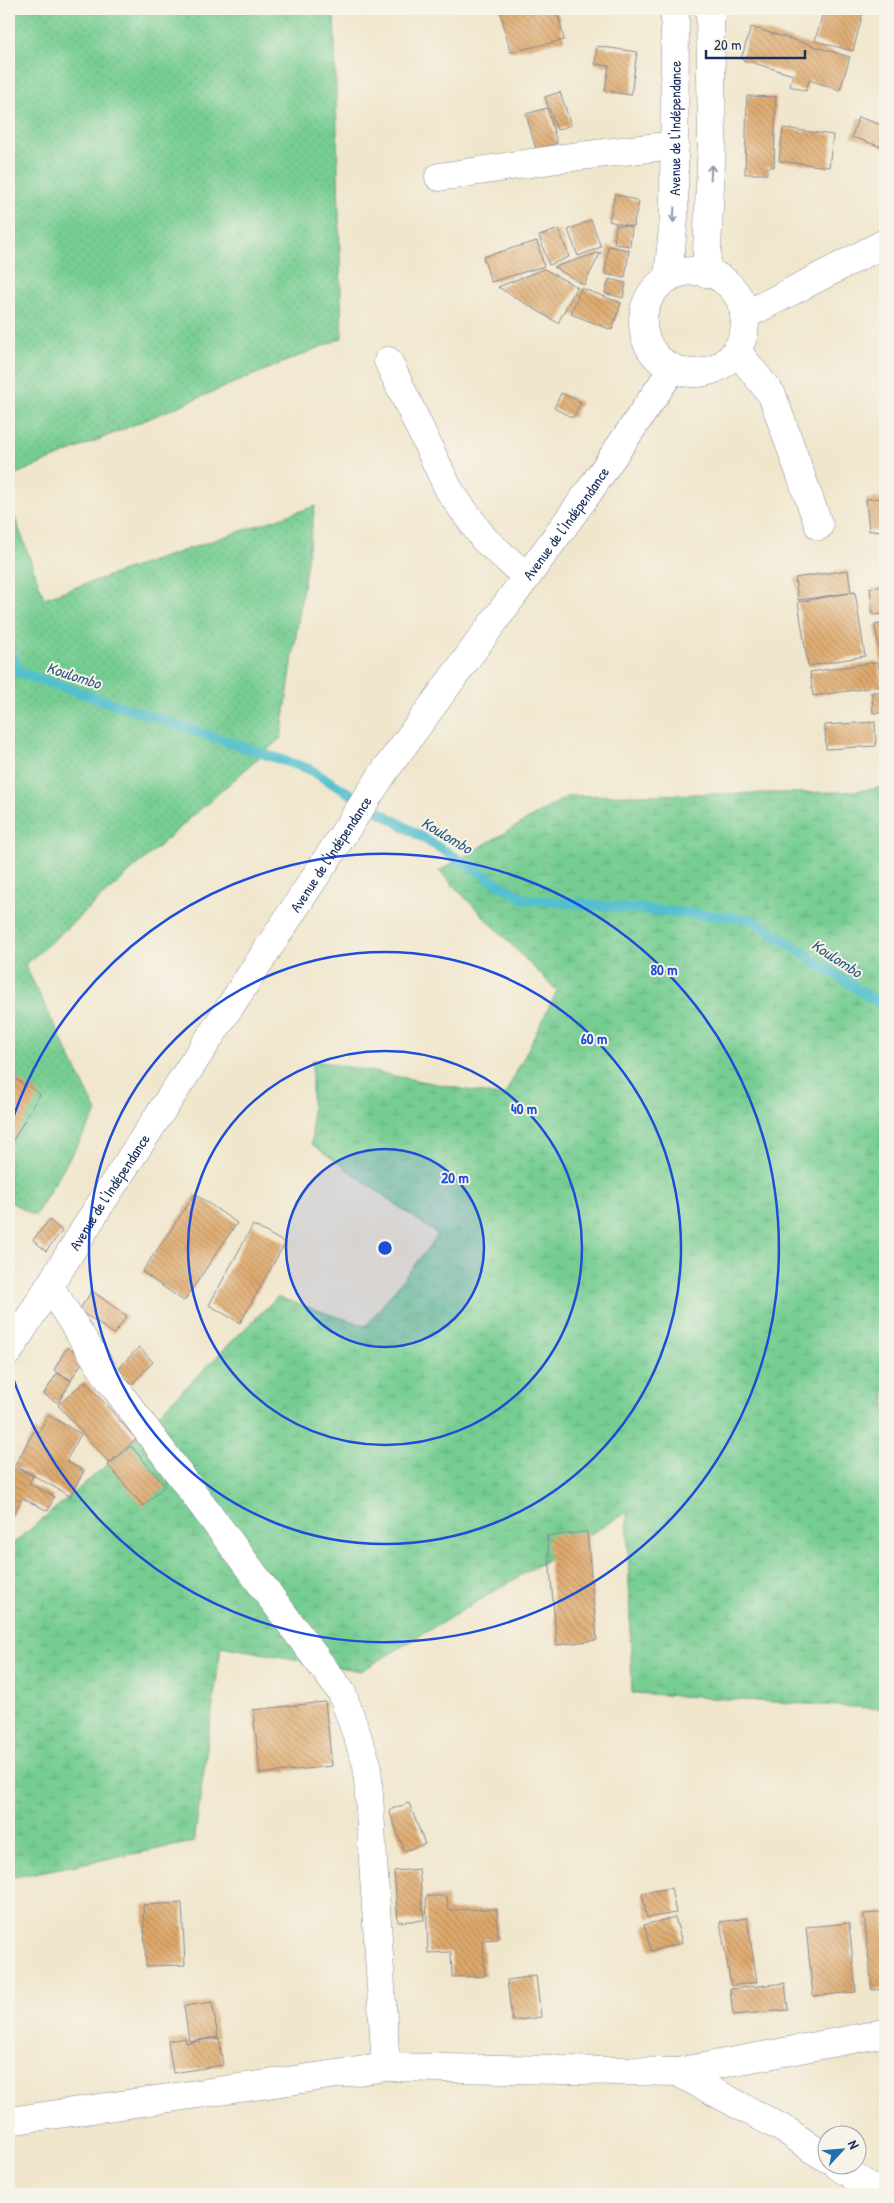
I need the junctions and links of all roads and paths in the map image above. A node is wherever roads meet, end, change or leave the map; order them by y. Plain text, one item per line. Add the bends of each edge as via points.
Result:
1 (675, 9) edge
2 (710, 9) edge
3 (675, 145) junction
4 (439, 177) dead end
5 (885, 243) edge
6 (706, 273) junction
7 (668, 278) junction
8 (744, 316) junction
9 (736, 350) junction
10 (388, 361) dead end
11 (673, 368) junction
12 (819, 526) dead end
13 (527, 577) junction
14 (50, 1287) junction
15 (13, 1338) edge
16 (885, 2033) edge
17 (386, 2067) junction
18 (677, 2072) junction
19 (9, 2121) edge
20 (816, 2151) edge
21 (853, 2176) edge
22 (880, 2194) edge

1 - 3 street, Avenue de l'Indépendance
6 -> 2 street via 712,140
3 - 4 street
3 -> 7 street, Avenue de l'Indépendance via 674,218
5 - 8 street
6 - 7 street via 681,273
6 - 8 street via 728,284 741,304
7 - 11 street via 649,298 643,324 652,351
8 - 9 street via 743,334
9 - 11 street via 723,363 708,371 684,372
9 - 12 street via 772,395
10 - 13 street via 449,490 484,539
11 - 13 street, Avenue de l'Indépendance
13 - 14 street, Avenue de l'Indépendance via 384,772 98,1206
14 - 15 street, Avenue de l'Indépendance
14 - 17 street via 108,1378 342,1694 367,1764
16 - 18 street
17 - 18 street
17 - 19 street
18 - 20 street via 787,2131
21 - 22 street

